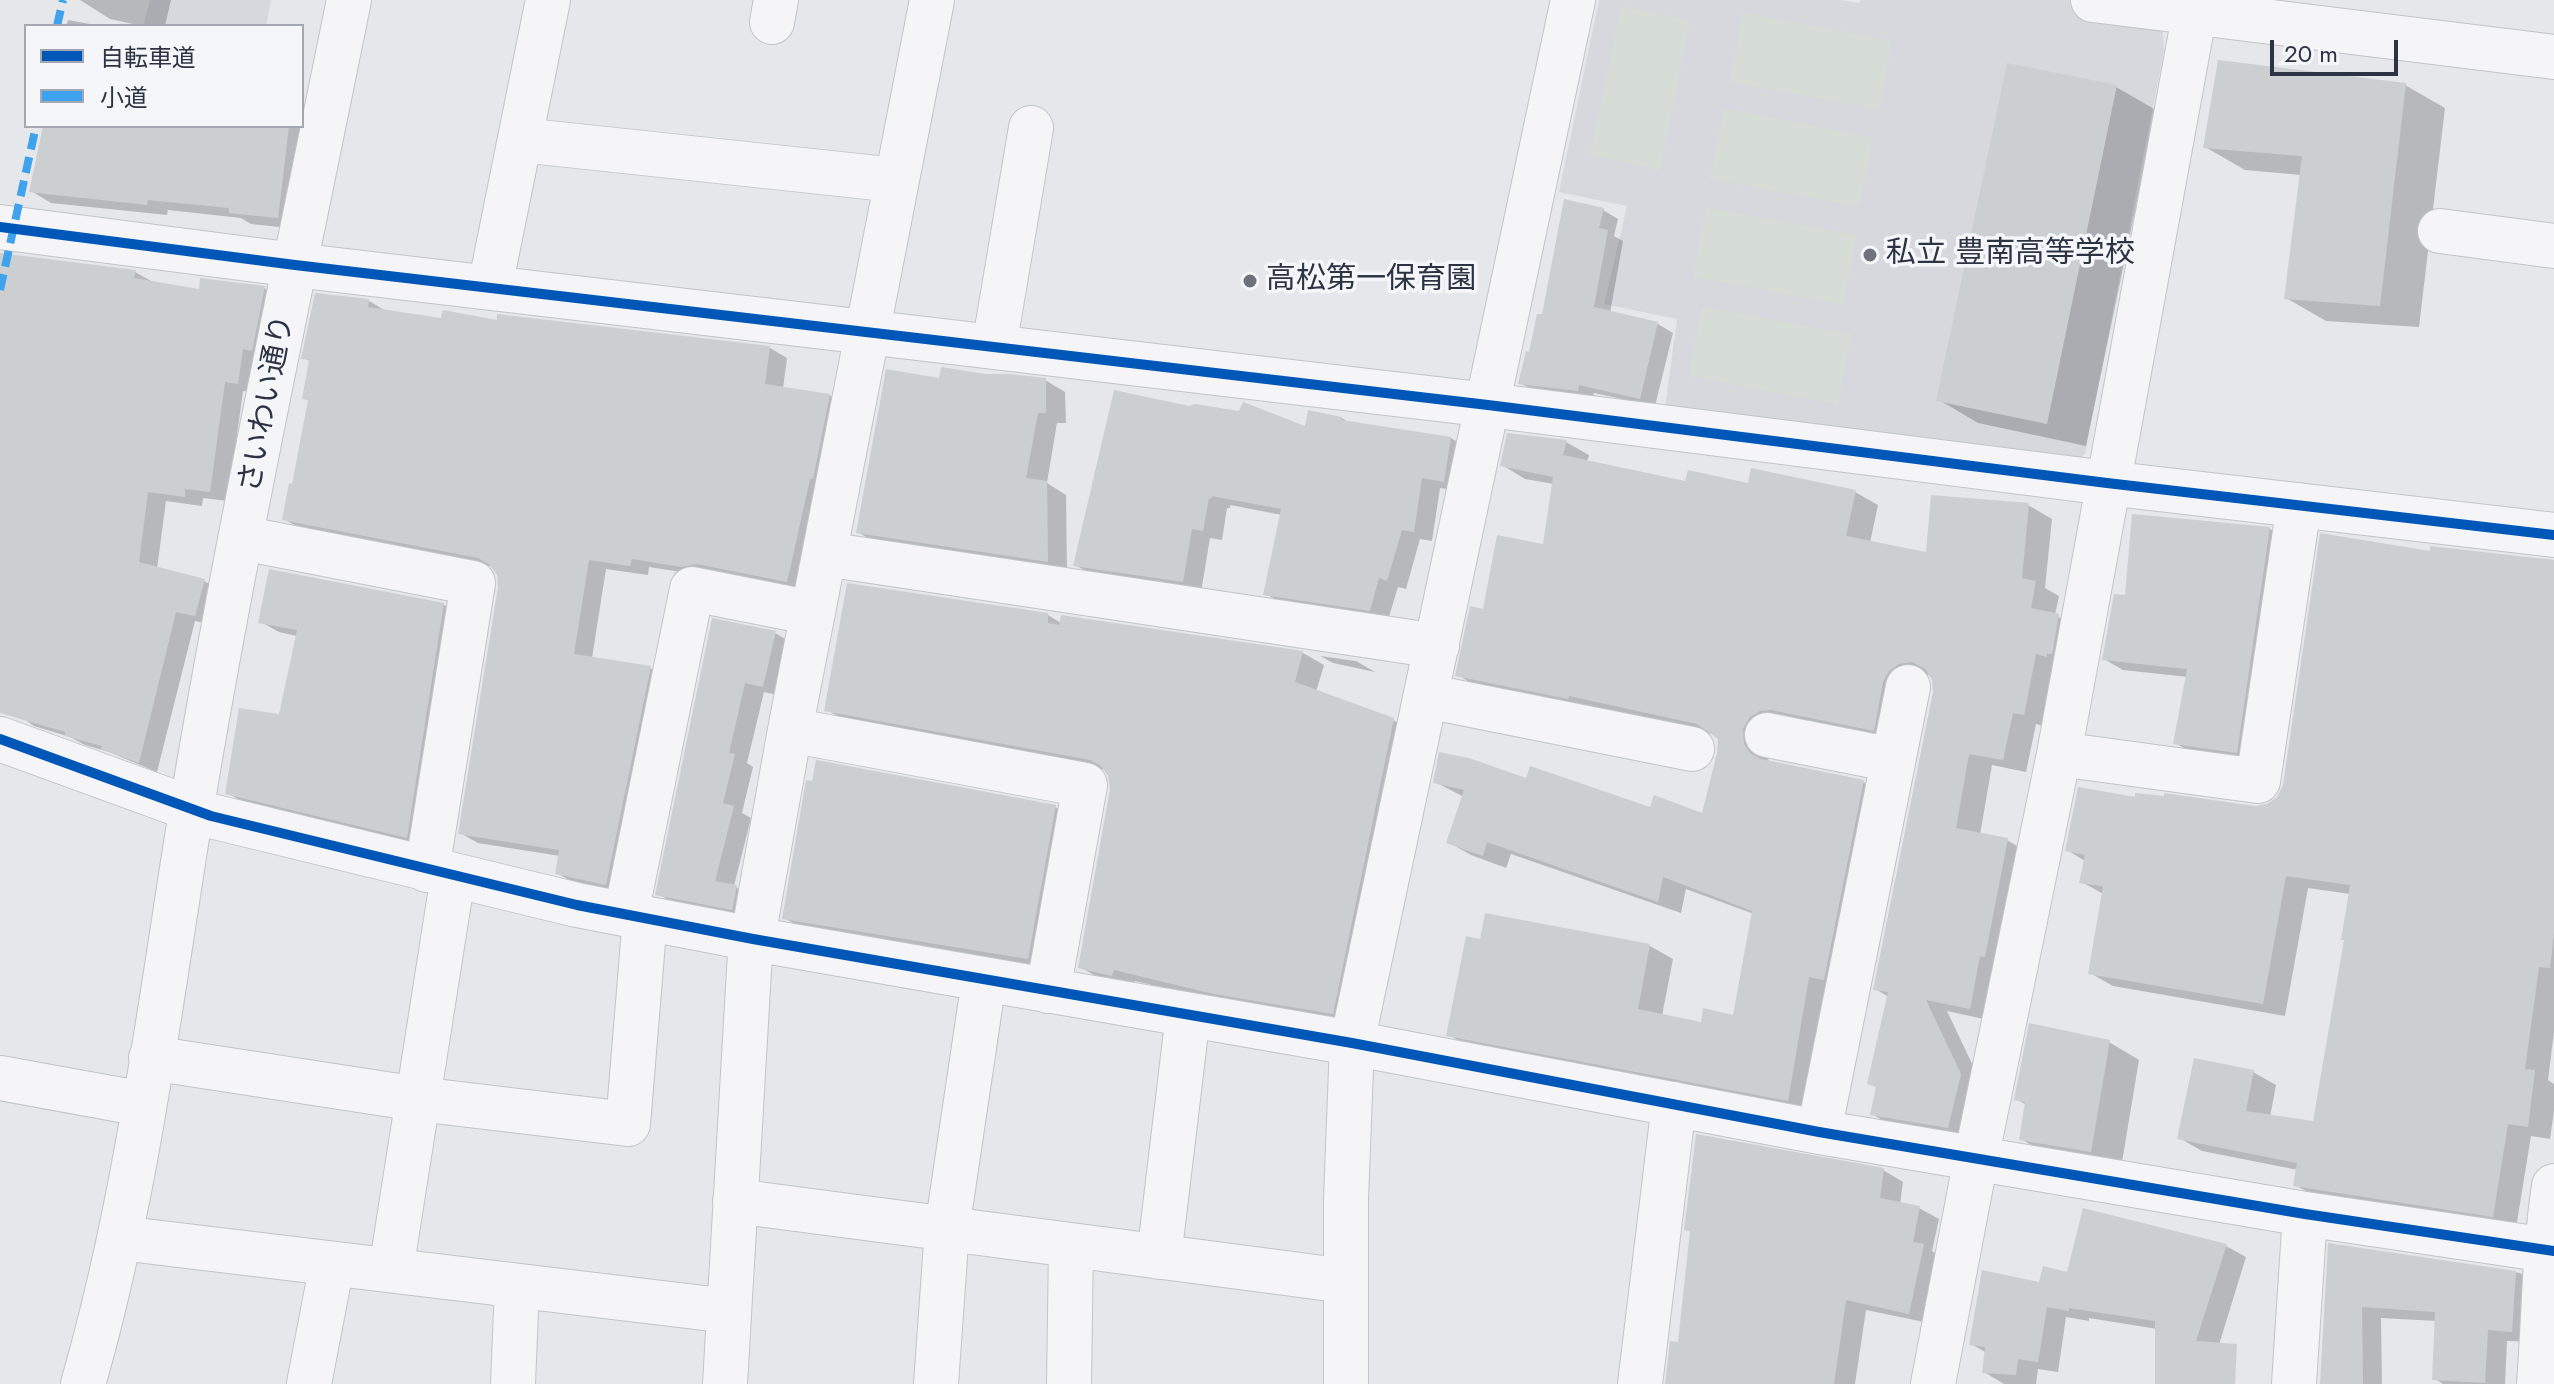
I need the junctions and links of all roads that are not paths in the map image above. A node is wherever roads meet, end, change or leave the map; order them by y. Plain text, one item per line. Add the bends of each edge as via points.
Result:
1 (349, 0) edge
2 (548, 0) edge
3 (932, 0) edge
4 (1573, 0) edge
5 (2093, 0) edge
6 (2195, 6) edge
7 (2554, 57) edge
8 (1031, 128) dead end
9 (521, 140) junction
10 (896, 180) junction
11 (0, 227) edge
12 (2440, 231) dead end
13 (2554, 246) edge
14 (295, 265) junction
15 (490, 287) junction
16 (867, 332) junction
17 (994, 347) junction
18 (1488, 405) junction
19 (2107, 483) junction
20 (2299, 505) junction
21 (2554, 535) edge
22 (242, 538) junction
23 (825, 554) junction
24 (813, 613) junction
25 (1437, 646) junction
26 (1908, 687) dead end
27 (1426, 696) junction
28 (790, 730) junction
29 (1767, 735) dead end
30 (0, 739) edge
31 (1692, 749) dead end
32 (2059, 754) junction
33 (1893, 760) junction
34 (192, 808) junction
35 (440, 873) junction
36 (636, 916) junction
37 (753, 939) junction
38 (984, 980) junction
39 (1048, 991) junction
40 (1188, 1015) junction
41 (1352, 1043) junction
42 (151, 1058) junction
43 (0, 1078) edge
44 (418, 1099) junction
45 (143, 1104) junction
46 (1674, 1104) junction
47 (1819, 1132) junction
48 (1976, 1159) junction
49 (2554, 1186) edge
50 (735, 1201) junction
51 (2305, 1214) junction
52 (947, 1229) junction
53 (120, 1238) junction
54 (1071, 1245) junction
55 (2551, 1250) edge
56 (1159, 1257) junction
57 (332, 1264) junction
58 (391, 1270) junction
59 (1346, 1281) junction
60 (517, 1286) junction
61 (729, 1311) junction
62 (83, 1384) edge
63 (309, 1384) edge
64 (513, 1384) edge
65 (725, 1384) edge
66 (936, 1384) edge
67 (1069, 1384) edge
68 (1346, 1384) edge
69 (1640, 1384) edge
70 (1933, 1384) edge
71 (2294, 1384) edge
72 (2539, 1384) edge

1 - 14 street, さいわい通り
2 - 9 street
3 - 10 street
4 - 18 street
5 - 6 street
6 - 7 street
6 - 19 street
8 - 17 street
9 - 10 street
9 - 15 street
10 - 16 street
11 - 14 street
12 - 13 street
14 - 15 street
14 - 22 street, さいわい通り
15 - 16 street
16 - 17 street
16 - 23 street
17 - 18 street
18 - 19 street
18 - 25 street
19 - 20 street
19 - 32 street
20 - 21 street
20 - 32 street via 2258,781
22 - 34 street, さいわい通り
22 - 35 street via 473,583
23 - 24 street
23 - 25 street
24 - 28 street
24 - 36 street via 692,589
25 - 27 street
26 - 33 street
27 - 31 street
27 - 41 street
28 - 37 street
28 - 39 street via 1085,785
29 - 33 street
30 - 34 street
32 - 48 street
33 - 47 street
34 - 35 street
34 - 42 street, さいわい通り
35 - 36 street
35 - 44 street
36 - 37 street
36 - 44 street via 628,1124
37 - 38 street
37 - 50 street
38 - 39 street
38 - 52 street
39 - 40 street
40 - 41 street
40 - 56 street
41 - 46 street
41 - 59 street
42 - 44 street
42 - 45 street, さいわい通り
43 - 45 street
44 - 58 street
45 - 53 street, さいわい通り
46 - 47 street
46 - 69 street
47 - 48 street
48 - 51 street
48 - 70 street
49 - 55 street via 2547,1232
50 - 52 street
50 - 61 street
51 - 55 street
51 - 71 street
52 - 54 street
52 - 66 street
53 - 57 street
53 - 62 street, さいわい通り
54 - 56 street
54 - 67 street
55 - 72 street
56 - 59 street
57 - 58 street
57 - 63 street
58 - 60 street
59 - 68 street
60 - 61 street
60 - 64 street
61 - 65 street

